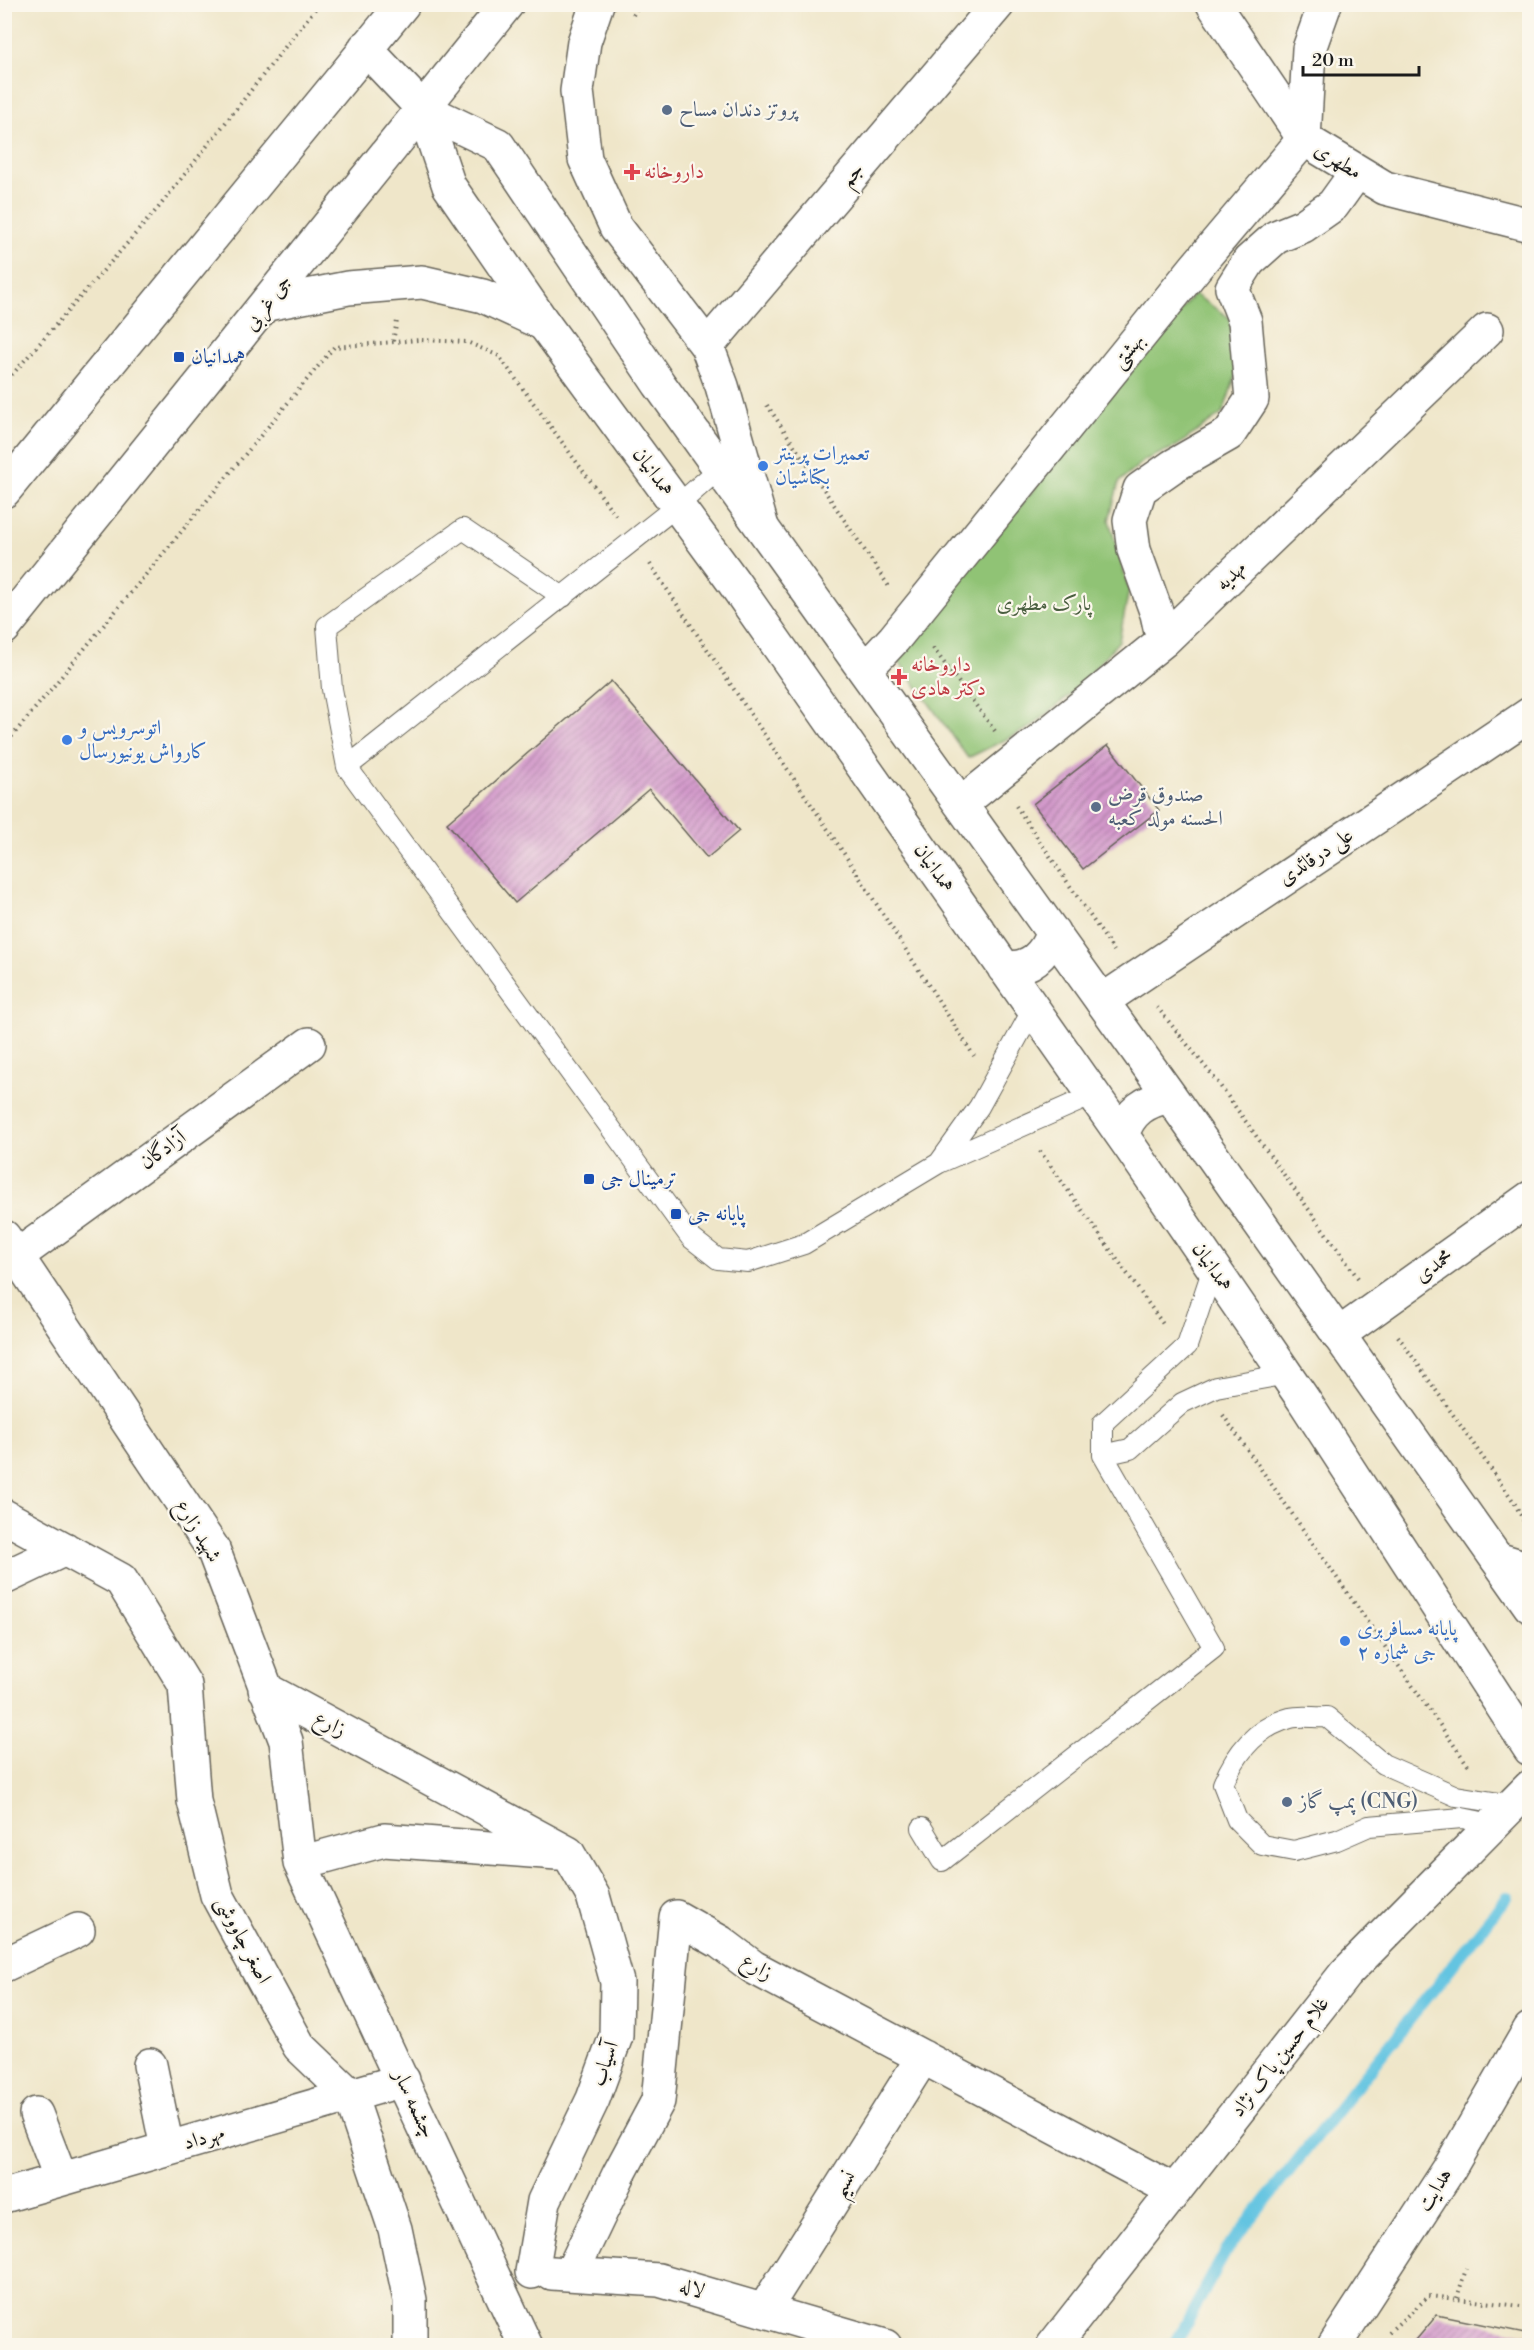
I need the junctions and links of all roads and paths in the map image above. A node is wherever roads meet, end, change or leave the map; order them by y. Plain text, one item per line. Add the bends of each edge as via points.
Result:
1 (319, 4) edge
2 (403, 4) edge
3 (507, 4) edge
4 (597, 4) edge
5 (998, 4) edge
6 (1213, 4) edge
7 (1325, 4) edge
8 (365, 48) junction
9 (423, 109) junction
10 (1304, 139) junction
11 (1356, 173) junction
12 (1530, 225) edge
13 (267, 304) junction
14 (544, 324) junction
15 (1487, 330) dead end
16 (707, 346) junction
17 (4, 384) edge
18 (720, 468) junction
19 (4, 491) edge
20 (678, 506) junction
21 (762, 527) junction
22 (633, 539) junction
23 (563, 597) junction
24 (4, 628) edge
25 (1163, 641) junction
26 (865, 670) junction
27 (1530, 714) edge
28 (4, 746) edge
29 (347, 767) junction
30 (961, 804) junction
31 (1053, 932) junction
32 (1004, 968) junction
33 (1102, 1001) junction
34 (1033, 1009) junction
35 (309, 1044) dead end
36 (992, 1083) junction
37 (1093, 1095) junction
38 (1170, 1096) junction
39 (1022, 1126) junction
40 (1122, 1136) junction
41 (939, 1163) junction
42 (1530, 1198) edge
43 (11, 1247) edge
44 (1213, 1268) junction
45 (1338, 1335) junction
46 (1182, 1351) junction
47 (1287, 1374) junction
48 (1208, 1391) junction
49 (1103, 1455) junction
50 (4, 1516) edge
51 (65, 1549) junction
52 (1497, 1559) junction
53 (1530, 1569) edge
54 (4, 1578) edge
55 (1530, 1606) edge
56 (265, 1689) junction
57 (1530, 1749) edge
58 (1507, 1804) edge
59 (922, 1828) dead end
60 (568, 1853) junction
61 (300, 1863) junction
62 (78, 1930) dead end
63 (4, 1965) edge
64 (1530, 2030) edge
65 (923, 2057) junction
66 (150, 2065) dead end
67 (403, 2080) junction
68 (350, 2095) junction
69 (36, 2114) dead end
70 (167, 2148) junction
71 (61, 2179) junction
72 (1175, 2190) junction
73 (4, 2196) edge
74 (1466, 2269) dead end
75 (492, 2270) junction
76 (532, 2272) junction
77 (571, 2274) junction
78 (1457, 2298) junction
79 (1530, 2307) edge
80 (764, 2310) junction
81 (1386, 2335) dead end
82 (874, 2344) edge
83 (410, 2346) edge
84 (526, 2346) edge
85 (1053, 2346) edge
86 (1334, 2346) edge

1 - 17 path via 159,207
2 - 8 street
3 - 9 street, جی غربی
4 - 16 street via 584,42 577,91 585,159 616,227
5 - 16 street, جم
6 - 10 street, مطهری
7 - 10 street via 1309,49
8 - 9 street
8 - 19 street
9 - 13 street, جی غربی
9 - 14 street, همدانیان via 449,186
9 - 18 street via 498,145
10 - 11 street, مطهری
10 - 26 street, بهشتی
11 - 12 street, مطهری via 1385,188
11 - 25 street via 1333,205 1303,226 1276,237 1249,261 1232,288 1245,321 1252,399 1229,434 1140,489 1130,520 1134,550
13 - 14 street via 348,288 422,282 483,296
13 - 24 street, جی غربی
14 - 20 street, همدانیان
15 - 25 street, مهدیه
16 - 21 street
18 - 20 lane
18 - 21 street
20 - 22 lane
20 - 32 street, همدانیان
21 - 26 street
22 - 23 lane
22 - 28 path via 498,356 468,342 438,340 334,347
22 - 36 path
23 - 29 lane
23 - 29 lane via 463,529 327,626 332,689
25 - 30 street, مهدیه
26 - 30 street
27 - 33 street, علی درقائدی
29 - 41 lane via 691,1238 718,1259 748,1262 804,1244
30 - 31 street
31 - 32 street via 1043,954 1022,969
31 - 33 street
32 - 34 street, همدانیان
33 - 38 street
34 - 36 lane
34 - 37 street, همدانیان
35 - 43 street, آزادگان
36 - 41 lane
37 - 39 lane
37 - 40 street, همدانیان
38 - 40 street via 1140,1107 1128,1118
38 - 45 street
39 - 41 lane
39 - 46 path
40 - 44 street, همدانیان
42 - 45 street, محمدی
43 - 56 street, شهید زارع via 213,1549
44 - 46 lane
44 - 47 street, همدانیان
45 - 52 street
46 - 49 lane via 1103,1423
47 - 48 lane
47 - 57 street, همدانیان
48 - 49 lane via 1182,1403 1130,1449
48 - 58 path via 1241,1443
49 - 59 lane via 1214,1648 942,1861
50 - 51 street, اصغر چاووشی
51 - 54 street
51 - 68 street, اصغر چاووشی via 121,1580 185,1685 194,1802 217,1895 300,2046
52 - 53 street
52 - 55 street
56 - 60 street, زارع
56 - 61 street, شهید زارع via 286,1742
58 - 58 lane via 1456,1796 1383,1764 1327,1717 1291,1718 1255,1735 1231,1765 1223,1784 1237,1820 1262,1845 1294,1851 1337,1840 1369,1826 1462,1818
58 - 72 street, غلام حسین پاک نژاد via 1345,1974
60 - 61 street via 384,1840
60 - 76 street, آسیاب via 593,1896 617,1982 616,2036 593,2099 543,2201
61 - 67 street, چشمه سار
62 - 63 street
64 - 86 street, هدایت via 1449,2169
65 - 72 street, زارع
65 - 77 street, زارع via 753,1967 676,1917 658,2102
65 - 80 street, نسیم
66 - 70 street
67 - 68 street, مهرداد
67 - 75 street, چشمه سار
68 - 70 street, مهرداد
68 - 83 street, اصغر چاووشی via 395,2229 410,2300
69 - 71 street
70 - 71 street, مهرداد
71 - 73 street, مهرداد
72 - 85 street, غلام حسین پاک نژاد
74 - 78 path
75 - 76 street, لاله
75 - 84 street, چشمه سار
76 - 77 street, لاله
77 - 80 street, لاله via 659,2280
78 - 79 path
78 - 81 path via 1429,2296
80 - 82 street, لاله

